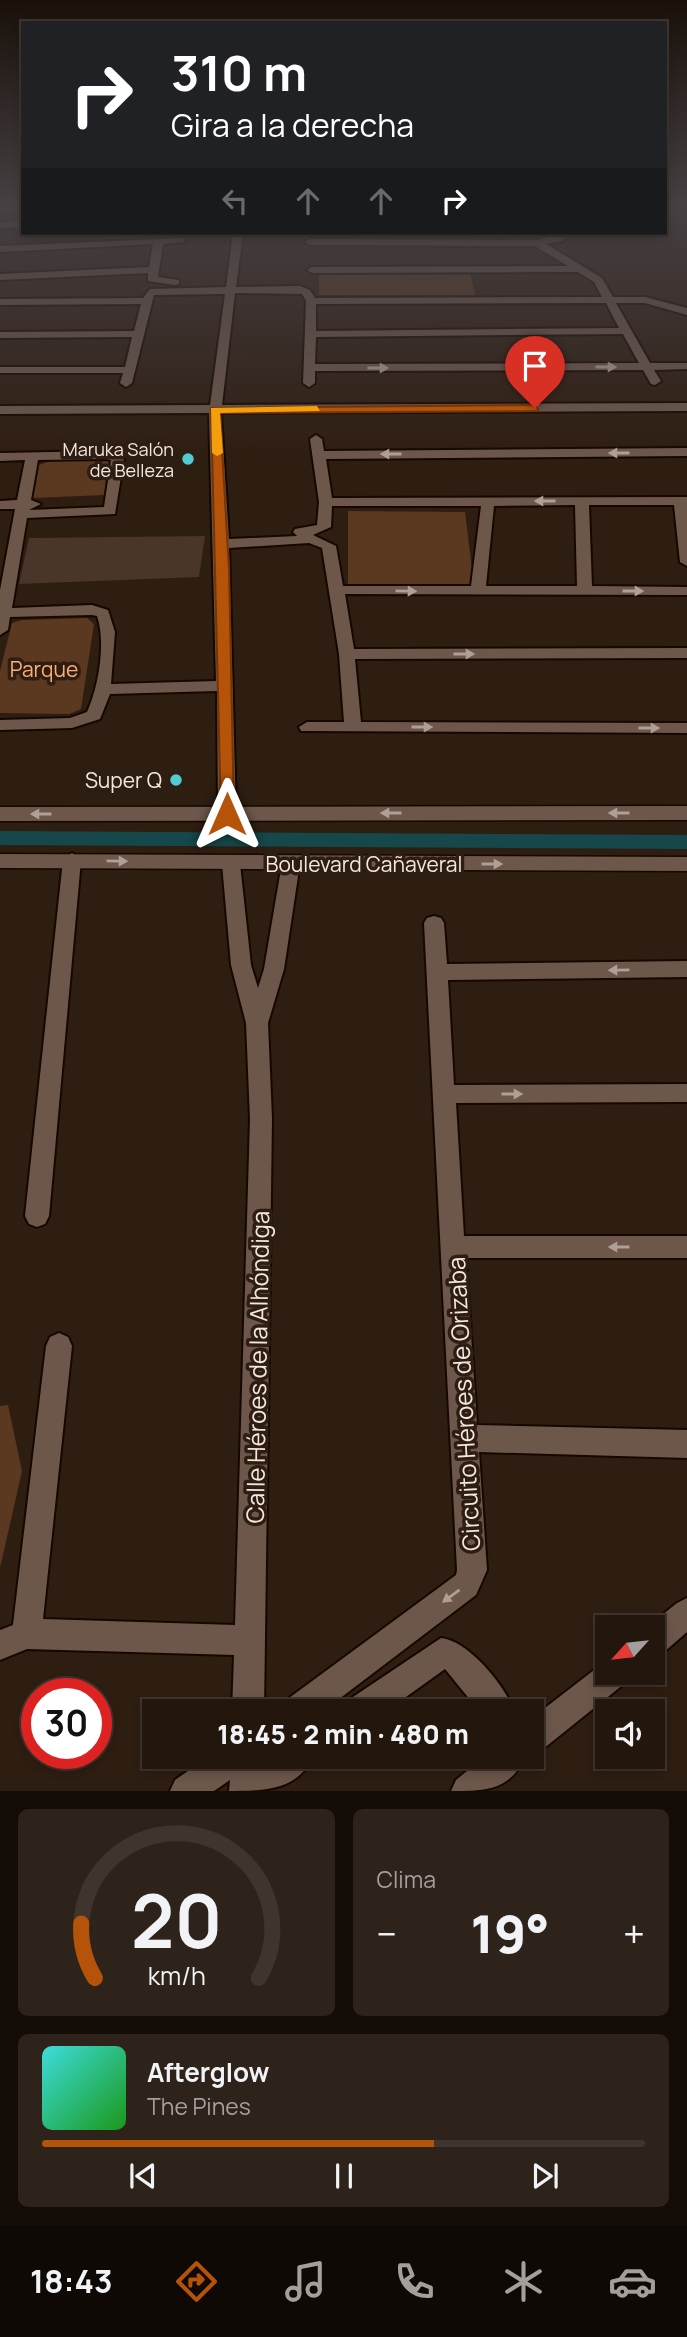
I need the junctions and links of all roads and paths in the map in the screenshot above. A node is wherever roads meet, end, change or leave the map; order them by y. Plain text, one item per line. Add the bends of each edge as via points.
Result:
1 (153, 290) edge
2 (229, 290) edge
3 (301, 290) edge
4 (425, 290) edge
5 (526, 290) edge
6 (603, 290) edge
7 (610, 300) junction
8 (146, 301) junction
9 (311, 301) junction
10 (0, 302) edge
11 (687, 312) edge
12 (629, 331) junction
13 (138, 334) junction
14 (310, 334) junction
15 (0, 335) edge
16 (687, 366) edge
17 (649, 367) junction
18 (310, 368) junction
19 (0, 370) edge
20 (130, 370) junction
21 (127, 383) dead end
22 (309, 383) dead end
23 (687, 407) edge
24 (668, 408) junction
25 (0, 410) edge
26 (215, 410) junction
27 (316, 439) dead end
28 (687, 453) edge
29 (318, 455) junction
30 (32, 456) junction
31 (0, 457) edge
32 (488, 501) junction
33 (582, 501) junction
34 (684, 501) edge
35 (326, 502) junction
36 (0, 505) edge
37 (23, 509) junction
38 (222, 539) junction
39 (7, 556) edge
40 (687, 562) edge
41 (338, 590) junction
42 (586, 591) junction
43 (687, 591) edge
44 (478, 592) junction
45 (4, 613) junction
46 (0, 630) edge
47 (687, 653) edge
48 (347, 654) junction
49 (225, 679) junction
50 (104, 683) junction
51 (0, 725) edge
52 (353, 726) junction
53 (307, 727) dead end
54 (687, 729) edge
55 (687, 813) edge
56 (0, 814) edge
57 (227, 814) junction
58 (72, 860) junction
59 (0, 861) edge
60 (290, 863) junction
61 (231, 864) junction
62 (687, 864) edge
63 (434, 923) dead end
64 (687, 969) edge
65 (437, 972) junction
66 (257, 1023) junction
67 (687, 1093) edge
68 (444, 1094) junction
69 (37, 1216) dead end
70 (454, 1247) junction
71 (687, 1247) edge
72 (59, 1346) dead end
73 (465, 1438) junction
74 (687, 1444) edge
75 (687, 1613) edge
76 (665, 1631) edge
77 (13, 1640) edge
78 (250, 1640) junction
79 (597, 1685) edge
80 (248, 1699) edge
81 (313, 1699) edge
82 (376, 1699) edge
83 (490, 1699) edge
84 (544, 1725) edge
85 (218, 1769) edge
86 (246, 1769) edge
87 (281, 1769) edge
88 (494, 1769) edge
89 (186, 1791) edge
90 (244, 1791) edge
91 (251, 1791) edge
92 (467, 1791) edge

1 - 8 street
2 - 26 street
3 - 9 street
4 - 9 street
5 - 7 street
6 - 7 street
7 - 11 street via 662,302
7 - 12 street
8 - 10 street
8 - 13 street
9 - 14 street
12 - 14 street
12 - 17 street
13 - 15 street
13 - 20 street
14 - 18 street
16 - 17 street
18 -> 17 street
17 - 24 street
18 - 22 street
19 - 20 street
20 - 21 street
23 - 24 street
24 - 26 street
25 - 26 street
26 - 38 street
27 - 29 street
28 -> 29 street
29 - 35 street
30 - 31 street
30 - 37 street
30 - 37 street via 116,457 113,502 108,512
33 -> 32 street
32 - 35 street
32 - 44 street
33 - 34 street
33 - 42 street
34 - 40 street
35 - 38 street via 320,530
36 - 37 street
37 - 39 street
38 - 41 street via 321,540 329,546
38 - 49 street
39 - 45 street
41 -> 44 street
41 - 48 street
42 -> 43 street
42 - 44 street
45 - 46 street
45 - 50 street via 103,613 108,623
48 -> 47 street
48 - 52 street
49 - 50 street
49 - 57 street
50 - 51 street via 98,710 90,718 72,723
52 - 53 street
52 -> 54 street
55 -> 57 street
57 -> 56 street
58 - 59 street, Boulevard Cañaveral
58 -> 61 street, Boulevard Cañaveral
58 - 69 street
60 - 61 street, Boulevard Cañaveral
60 -> 62 street, Boulevard Cañaveral
60 - 66 street, Calle Héroes de la Alhóndiga via 274,969
61 - 66 street, Calle Héroes de la Alhóndiga via 241,965
63 - 65 street, Circuito Héroes de Orizaba
64 -> 65 street
65 - 68 street, Circuito Héroes de Orizaba
66 - 78 street, Calle Héroes de la Alhóndiga via 260,1271
68 -> 67 street
68 - 70 street, Circuito Héroes de Orizaba
71 -> 70 street
70 - 73 street, Circuito Héroes de Orizaba
72 - 77 street
73 - 74 street
73 -> 81 street, Circuito Héroes de Orizaba via 472,1553 466,1585
75 - 76 street
77 - 78 street
78 - 80 street, Calle Héroes de la Alhóndiga
79 - 84 street
82 - 83 street via 441,1653 458,1660
85 - 89 street
86 - 90 street
87 - 91 street
88 - 92 street

